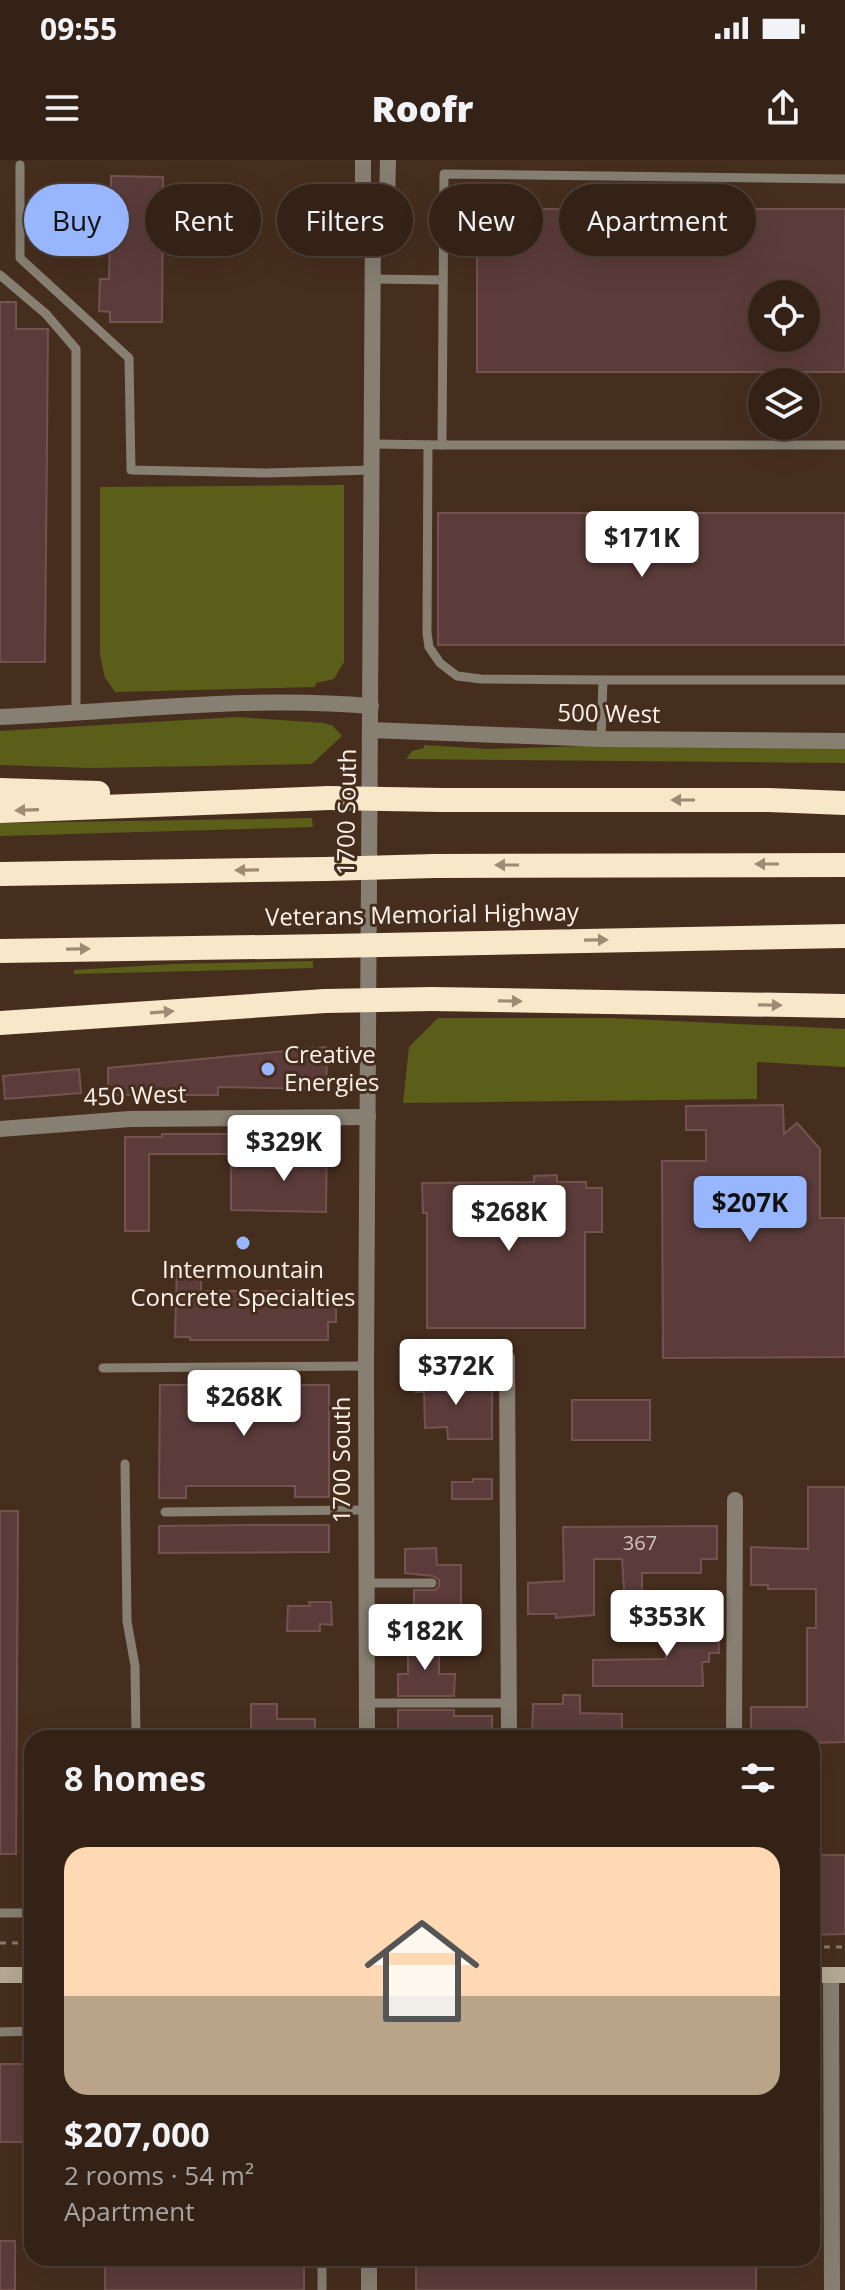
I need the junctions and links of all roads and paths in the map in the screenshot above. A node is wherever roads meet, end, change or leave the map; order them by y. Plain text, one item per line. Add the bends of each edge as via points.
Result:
1 (363, 160) edge
2 (388, 160) edge
3 (20, 165) dead end
4 (845, 179) edge
5 (363, 184) edge
6 (387, 184) edge
7 (373, 256) edge
8 (0, 275) edge
9 (373, 279) junction
10 (443, 280) junction
11 (373, 444) junction
12 (428, 445) junction
13 (442, 445) junction
14 (845, 445) edge
15 (372, 470) junction
16 (603, 680) junction
17 (845, 680) edge
18 (371, 706) junction
19 (76, 714) junction
20 (0, 717) edge
21 (371, 730) junction
22 (601, 739) junction
23 (845, 741) edge
24 (0, 790) edge
25 (329, 798) junction
26 (845, 803) edge
27 (0, 811) edge
28 (845, 865) edge
29 (0, 874) edge
30 (845, 936) edge
31 (0, 951) edge
32 (845, 1006) edge
33 (0, 1023) edge
34 (368, 1117) junction
35 (0, 1129) edge
36 (507, 1358) dead end
37 (366, 1366) junction
38 (103, 1368) dead end
39 (125, 1464) dead end
40 (735, 1500) dead end
41 (366, 1510) junction
42 (165, 1512) dead end
43 (366, 1583) junction
44 (432, 1583) dead end
45 (367, 1703) junction
46 (508, 1703) junction
47 (136, 1730) edge
48 (367, 1730) edge
49 (509, 1730) edge
50 (734, 1730) edge
51 (0, 1913) edge
52 (24, 1913) edge
53 (0, 1943) edge
54 (24, 1943) edge
55 (820, 1947) edge
56 (845, 1947) edge
57 (0, 1975) edge
58 (24, 1975) edge
59 (838, 1975) edge
60 (24, 2031) edge
61 (0, 2032) edge
62 (322, 2266) edge
63 (369, 2266) edge
64 (322, 2290) edge
65 (369, 2290) edge
66 (832, 2290) edge

1 - 5 street, 1700 South
2 - 6 street, 1700 South
3 - 15 lane via 20,258 129,358 131,470
4 - 10 lane via 444,174
7 - 9 street, 1700 South
8 - 19 lane via 46,314 76,349
9 - 10 lane
9 - 11 street, 1700 South
10 - 13 lane
11 - 12 lane
11 - 15 street, 1700 South
12 - 13 lane
12 - 16 lane via 427,633 440,663 457,676 481,679
13 - 14 lane
15 - 18 street, 1700 South
16 - 17 lane
16 - 22 lane
18 - 19 street via 231,702
18 - 21 street, 1700 South
19 - 20 street
21 - 22 street, 500 West
21 - 34 street, 1700 South
22 - 23 street, 500 West
24 - 25 highway
26 -> 25 highway, bridge
25 -> 27 highway
28 -> 29 highway, Veterans Memorial Highway, bridge
31 -> 30 highway, Veterans Memorial Highway, bridge
33 -> 32 highway, bridge via 325,1001
34 - 35 street, 450 West via 130,1119
34 - 37 street, 1700 South
36 - 46 street
37 - 38 lane
37 - 41 street, 1700 South
39 - 47 lane via 127,1621 135,1666
40 - 50 street
41 - 42 lane
41 - 43 street, 1700 South
43 - 44 lane
43 - 45 street, 1700 South
45 - 46 lane
45 - 48 street, 1700 South
46 - 49 street
51 - 52 lane
53 - 54 path
55 - 56 path
57 - 58 main road
59 - 66 street
60 - 61 lane
62 - 64 lane
63 - 65 street

